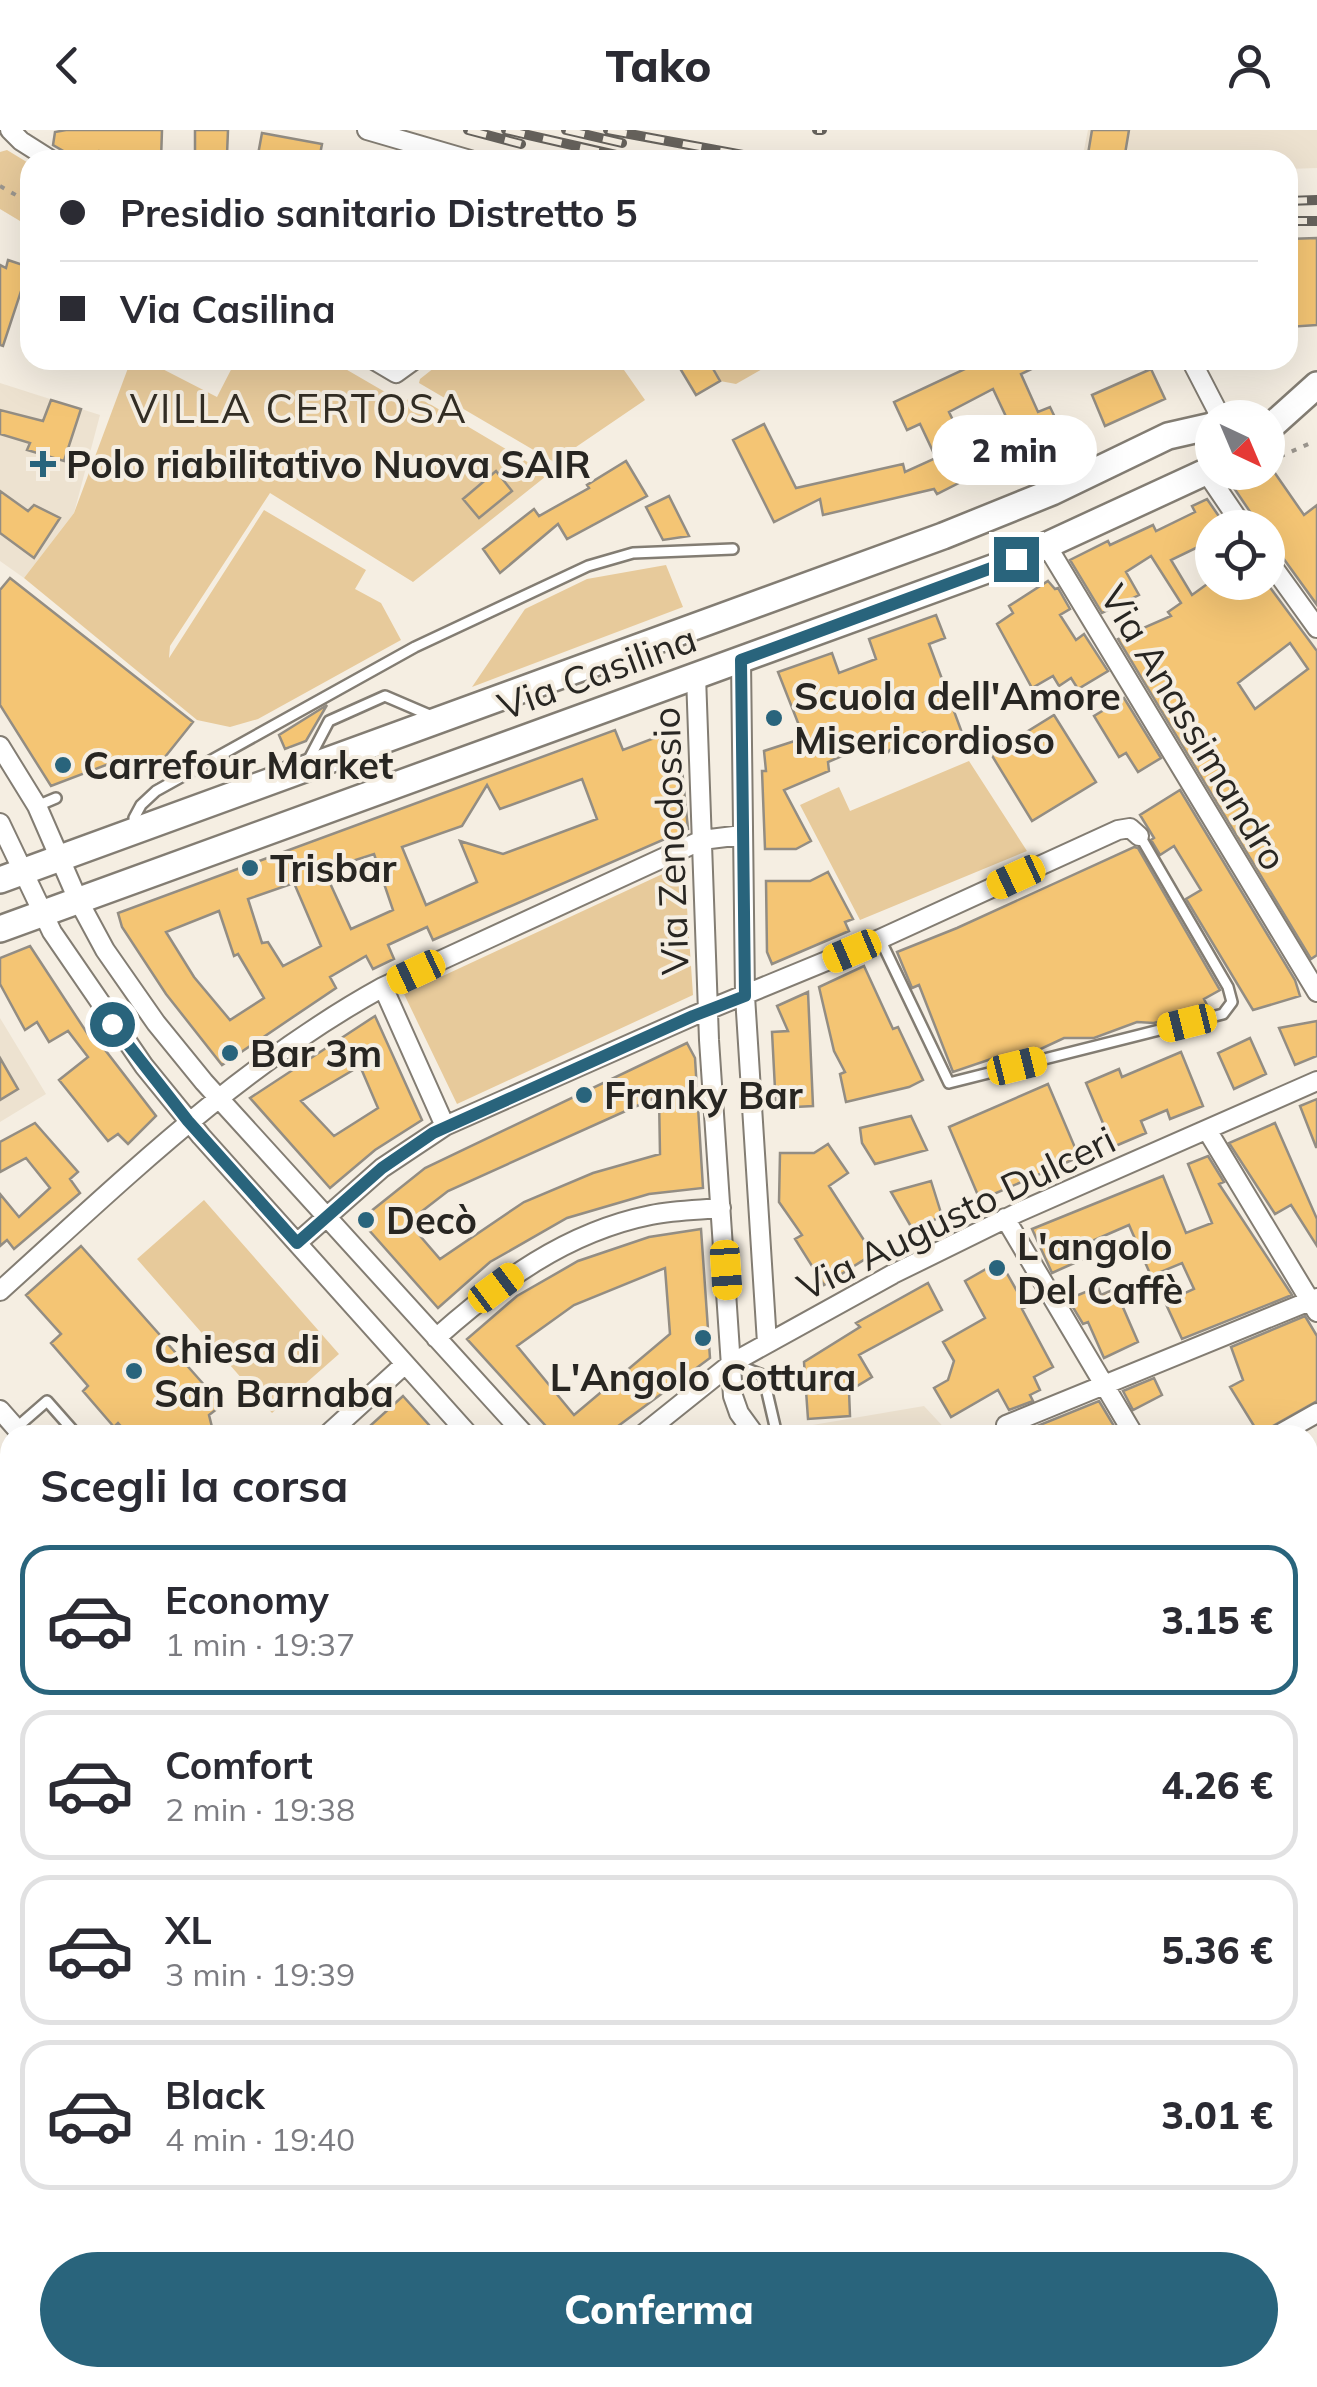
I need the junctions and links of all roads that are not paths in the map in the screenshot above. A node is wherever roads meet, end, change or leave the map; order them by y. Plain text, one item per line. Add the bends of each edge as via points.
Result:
1 (10, 130) edge
2 (367, 130) edge
3 (35, 150) edge
4 (436, 150) edge
5 (1197, 370) edge
6 (1317, 385) edge
7 (1212, 400) edge
8 (1317, 410) edge
9 (1285, 411) edge
10 (1285, 418) edge
11 (1195, 430) edge
12 (1195, 477) edge
13 (1047, 546) junction
14 (732, 548) dead end
15 (1285, 584) edge
16 (1317, 628) edge
17 (741, 660) junction
18 (696, 676) junction
19 (441, 720) junction
20 (0, 746) edge
21 (304, 769) junction
22 (56, 798) dead end
23 (37, 806) junction
24 (0, 822) edge
25 (137, 829) junction
26 (742, 835) junction
27 (1140, 836) joint
28 (702, 840) junction
29 (59, 857) junction
30 (11, 876) edge
31 (78, 900) junction
32 (42, 914) junction
33 (0, 929) edge
34 (880, 940) junction
35 (383, 987) junction
36 (1317, 992) edge
37 (745, 996) junction
38 (708, 1010) junction
39 (1317, 1081) edge
40 (218, 1097) junction
41 (188, 1121) junction
42 (446, 1126) junction
43 (1207, 1130) junction
44 (722, 1208) junction
45 (328, 1216) junction
46 (1005, 1218) junction
47 (297, 1243) junction
48 (0, 1290) edge
49 (1315, 1303) edge
50 (436, 1338) junction
51 (766, 1343) junction
52 (732, 1363) junction
53 (405, 1364) junction
54 (1105, 1385) junction
55 (25, 1425) edge
56 (67, 1425) edge
57 (338, 1425) edge
58 (460, 1425) edge
59 (517, 1425) edge
60 (654, 1425) edge
61 (749, 1425) edge
62 (775, 1425) edge
63 (1006, 1425) dead end
64 (1128, 1425) edge

1 - 3 street
2 - 4 street
5 - 7 street
6 - 9 main road
8 - 10 main road
11 - 19 main road, Via Casilina via 943,536
12 - 13 main road, Via Casilina
13 - 17 main road, Via Casilina
13 - 36 street, Via Anassimandro
14 - 25 lane via 633,553 530,592 401,654 156,791 134,818
15 - 16 street
17 - 18 main road, Via Casilina
17 - 26 street, Via Zenodossio
18 - 28 street, Via Zenodossio
18 - 31 main road, Via Casilina
19 - 21 main road, Via Casilina
19 - 21 lane via 385,696 329,721
20 - 23 street
21 - 25 main road, Via Casilina
22 - 23 lane
23 - 29 street
24 - 30 street
25 - 29 main road, Via Casilina
26 - 28 street
26 - 37 street, Via Zenodossio
27 - 34 street via 1130,828 1118,830
27 - 34 lane via 1228,986 1232,1004 1221,1014 949,1082
28 - 35 street
28 - 38 street, Via Zenodossio
29 - 30 main road, Via Casilina
29 - 31 street
30 - 32 street
31 - 32 main road, Via Casilina
31 - 40 street via 143,1004
32 - 33 main road, Via Casilina
32 - 41 street via 105,1013
34 - 37 street
35 - 40 street
35 - 42 street
37 - 38 street
37 - 51 street, Via Zenodossio
38 - 42 street
38 - 44 street, Via Zenodossio
39 - 43 street, Via Augusto Dulceri
40 - 41 street
40 - 45 street
41 - 47 street
41 - 48 street
42 - 45 street
43 - 46 street, Via Augusto Dulceri
43 - 49 street
44 - 50 street via 652,1214 564,1244
44 - 52 street, Via Zenodossio
45 - 47 street
45 - 50 street
46 - 51 street, Via Augusto Dulceri
46 - 54 street
47 - 53 street
49 - 54 street
50 - 59 street
51 - 52 street, Via Augusto Dulceri
52 - 60 street, Via Augusto Dulceri
52 - 61 street, Via Zenodossio via 735,1406
52 - 62 lane via 763,1375
53 - 57 street
53 - 58 street
54 - 63 street
54 - 64 street
55 - 56 lane via 47,1401

